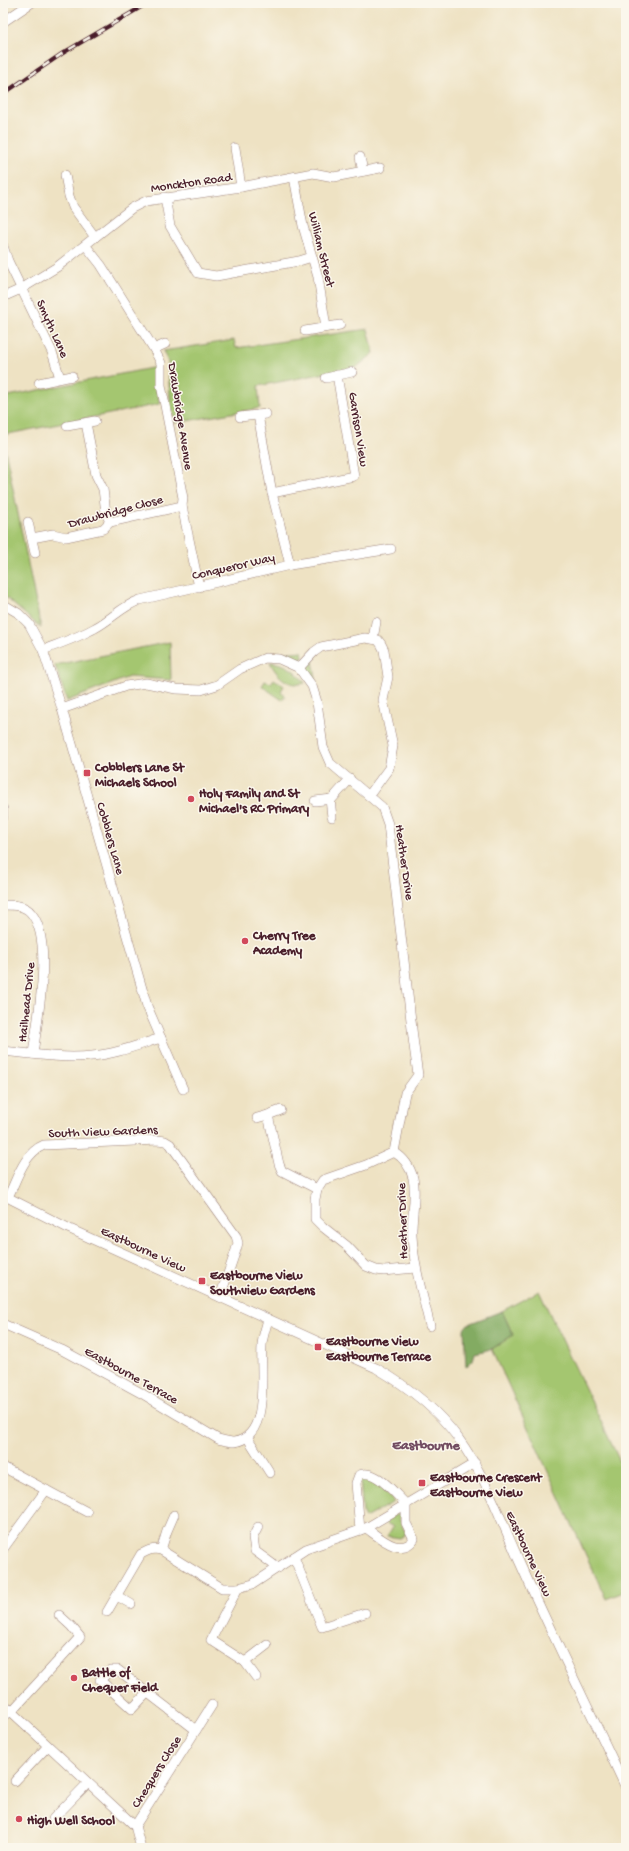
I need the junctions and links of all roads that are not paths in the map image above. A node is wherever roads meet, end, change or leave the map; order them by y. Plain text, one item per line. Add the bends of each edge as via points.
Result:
1 (32, 3) edge
2 (3, 22) edge
3 (235, 148) dead end
4 (360, 157) dead end
5 (380, 168) dead end
6 (363, 171) junction
7 (65, 175) dead end
8 (294, 177) junction
9 (241, 187) junction
10 (166, 197) junction
11 (94, 237) junction
12 (3, 246) edge
13 (86, 246) junction
14 (312, 257) junction
15 (21, 289) junction
16 (3, 297) edge
17 (340, 325) dead end
18 (326, 327) junction
19 (305, 331) dead end
20 (165, 344) dead end
21 (154, 349) junction
22 (352, 372) dead end
23 (338, 375) junction
24 (72, 376) dead end
25 (60, 378) junction
26 (326, 378) dead end
27 (38, 384) dead end
28 (240, 417) dead end
29 (96, 421) dead end
30 (86, 423) junction
31 (67, 426) dead end
32 (272, 493) junction
33 (182, 506) junction
34 (28, 522) dead end
35 (110, 522) junction
36 (32, 538) junction
37 (391, 549) dead end
38 (35, 553) dead end
39 (290, 565) junction
40 (199, 587) junction
41 (3, 604) edge
42 (376, 622) dead end
43 (372, 639) junction
44 (43, 650) junction
45 (299, 668) junction
46 (62, 709) junction
47 (350, 779) junction
48 (370, 794) junction
49 (330, 799) junction
50 (315, 801) dead end
51 (3, 809) edge
52 (3, 816) edge
53 (332, 818) dead end
54 (3, 905) edge
55 (161, 1038) junction
56 (3, 1051) edge
57 (33, 1054) junction
58 (183, 1089) dead end
59 (281, 1110) dead end
60 (268, 1115) junction
61 (258, 1118) dead end
62 (394, 1152) junction
63 (317, 1189) junction
64 (5, 1196) edge
65 (416, 1268) junction
66 (220, 1297) junction
67 (268, 1319) junction
68 (3, 1324) edge
69 (430, 1326) dead end
70 (247, 1437) junction
71 (475, 1463) junction
72 (3, 1467) edge
73 (270, 1473) dead end
74 (46, 1490) junction
75 (406, 1504) junction
76 (87, 1512) dead end
77 (174, 1515) dead end
78 (363, 1529) junction
79 (253, 1531) dead end
80 (3, 1549) edge
81 (161, 1550) junction
82 (294, 1557) junction
83 (278, 1568) junction
84 (238, 1588) junction
85 (117, 1596) junction
86 (131, 1604) dead end
87 (107, 1612) dead end
88 (365, 1613) dead end
89 (59, 1616) dead end
90 (267, 1646) dead end
91 (245, 1662) junction
92 (256, 1678) dead end
93 (147, 1692) junction
94 (3, 1704) edge
95 (212, 1705) dead end
96 (12, 1711) junction
97 (3, 1716) edge
98 (196, 1730) junction
99 (48, 1746) junction
100 (15, 1781) dead end
101 (88, 1783) junction
102 (626, 1788) edge
103 (53, 1819) dead end
104 (135, 1826) junction
105 (142, 1848) edge

1 - 2 street
3 - 9 street
4 - 6 street
5 - 6 street, Monckton Road
6 - 8 street, Monckton Road via 334,177 313,173
7 - 11 street via 69,196
8 - 9 street, Monckton Road
8 - 14 street, William Street
9 - 10 street, Monckton Road
10 - 11 street, Monckton Road via 146,201 132,208
10 - 14 street via 170,226 198,273 216,276
11 - 13 street, Monckton Road
12 - 15 street, Smyth Lane
13 - 15 street, Monckton Road
13 - 21 street, Drawbridge Avenue via 101,265
14 - 18 street, William Street via 318,276
15 - 16 street, Monckton Road
15 - 25 street, Smyth Lane via 52,352
17 - 18 street
18 - 19 street
20 - 21 street
21 - 33 street, Drawbridge Avenue via 161,363 161,385
22 - 23 street
23 - 26 street
23 - 32 street, Garrison View via 354,476
24 - 25 street, Smyth Lane
25 - 27 street, Smyth Lane
28 - 32 street, Conqueror Way via 262,415
29 - 30 street
30 - 31 street
30 - 35 street via 96,475 103,489 106,513
32 - 39 street, Conqueror Way
33 - 35 street, Drawbridge Close
33 - 40 street, Drawbridge Avenue
34 - 36 street
35 - 36 street, Drawbridge Close via 103,529 66,537 53,534
36 - 38 street
37 - 39 street
39 - 40 street, Conqueror Way
40 - 44 street, Conqueror Way via 129,603 97,627
41 - 44 street, Cobblers Lane via 28,624
42 - 43 street
43 - 45 street via 365,638 317,649
43 - 48 street via 381,644 384,650 388,677 383,700 393,746 389,768
44 - 46 street, Cobblers Lane
45 - 46 street via 278,659 265,658 201,690 146,684 126,686
45 - 47 street, Heather Drive via 312,686 317,702 323,747 330,763
46 - 55 street, Cobblers Lane via 147,1006
47 - 48 street, Heather Drive
47 - 49 street
48 - 62 street, Heather Drive via 382,807 388,824 418,1070 416,1079 405,1093
49 - 50 street
49 - 53 street
51 - 52 street
54 - 57 street, Hailhead Drive via 20,906 31,912 41,934 43,976
55 - 57 street via 113,1053 92,1056
55 - 58 street, Cobblers Lane
56 - 57 street
59 - 60 street
60 - 61 street
60 - 63 street via 282,1171
62 - 63 street via 324,1180
62 - 65 street, Heather Drive via 403,1157 412,1177 414,1207 411,1228
63 - 65 street via 315,1219 366,1266 384,1271
64 - 66 street, Eastbourne View via 70,1229
64 - 66 street, South View Gardens via 28,1156 37,1147 165,1141 170,1144 236,1236 238,1243
65 - 69 street, Heather Drive
66 - 67 street, Eastbourne View
67 - 70 street via 262,1344 262,1407 254,1429
67 - 71 street, Eastbourne View via 376,1368 400,1382 441,1417
68 - 70 street, Eastbourne Terrace via 62,1350 218,1439 233,1442
70 - 73 street
71 - 75 street
71 - 102 street, Eastbourne View
72 - 74 street
74 - 76 street
74 - 80 street
75 - 78 street
75 - 78 street via 406,1523 414,1539 407,1546 396,1547
75 - 78 street via 375,1475 364,1472 359,1475 356,1483
77 - 81 street
78 - 82 street via 306,1549
79 - 83 street via 255,1551
81 - 84 street via 222,1588
81 - 85 street via 153,1549 141,1554
82 - 83 street
82 - 88 street via 322,1627
83 - 84 street via 253,1584
84 - 91 street via 211,1640
85 - 86 street
85 - 87 street
89 - 96 street via 80,1637
90 - 91 street
91 - 92 street
93 - 93 street, Chequers Close via 132,1709 100,1680 111,1670 118,1670
93 - 98 street, Chequers Close
94 - 96 street, Chequers Close
95 - 98 street, Chequers Close
96 - 97 street
96 - 99 street, Chequers Close
98 - 104 street, Chequers Close
99 - 100 street
99 - 101 street, Chequers Close
101 - 103 street
101 - 104 street, Chequers Close
104 - 105 street, Chequers Close

